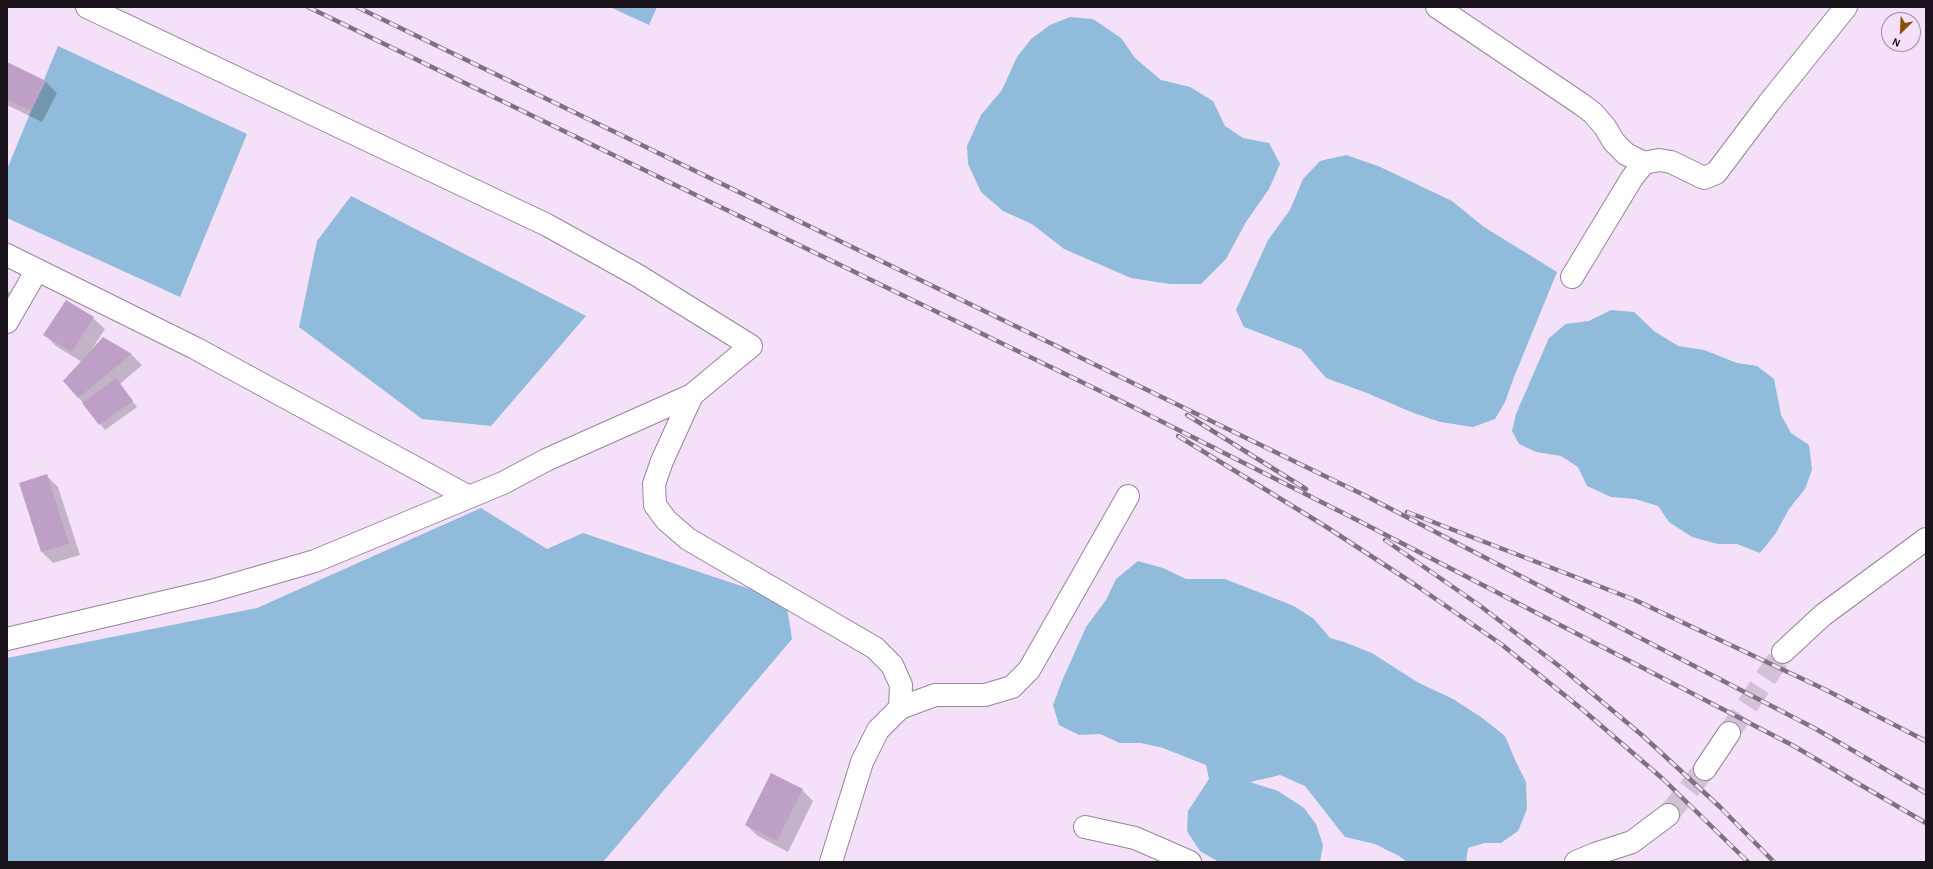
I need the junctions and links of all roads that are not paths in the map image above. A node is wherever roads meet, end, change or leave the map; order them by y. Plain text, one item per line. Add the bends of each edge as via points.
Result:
1 (87, 7) edge
2 (1437, 7) edge
3 (1846, 7) edge
4 (1644, 163) junction
5 (7, 255) edge
6 (37, 270) junction
7 (1572, 276) dead end
8 (7, 322) edge
9 (692, 395) junction
10 (469, 496) junction
11 (1128, 496) dead end
12 (1926, 539) edge
13 (7, 639) edge
14 (1783, 652) tunnel mouth
15 (900, 708) junction
16 (1729, 733) tunnel mouth
17 (1705, 769) tunnel mouth
18 (1668, 815) tunnel mouth
19 (1085, 827) dead end
20 (831, 862) edge
21 (1190, 862) edge
22 (1576, 862) edge

1 - 9 street via 547,225 637,275 751,346
2 - 4 street via 1580,104 1601,122 1614,142 1626,154
3 - 4 street via 1716,173 1704,178 1671,162 1659,160
4 - 7 street via 1632,178
5 - 6 street
6 - 8 street
6 - 10 street via 195,348
9 - 10 street via 546,460 503,483
9 - 15 street via 654,484 655,505 666,520 688,539 875,648 892,665 901,685
10 - 13 street via 315,561 211,591
11 - 15 street via 1028,670 1012,687 985,694 936,695
12 - 14 street via 1823,615
15 - 20 street via 878,730 862,762
16 - 17 street
18 - 22 street via 1632,842
19 - 21 street via 1135,838

